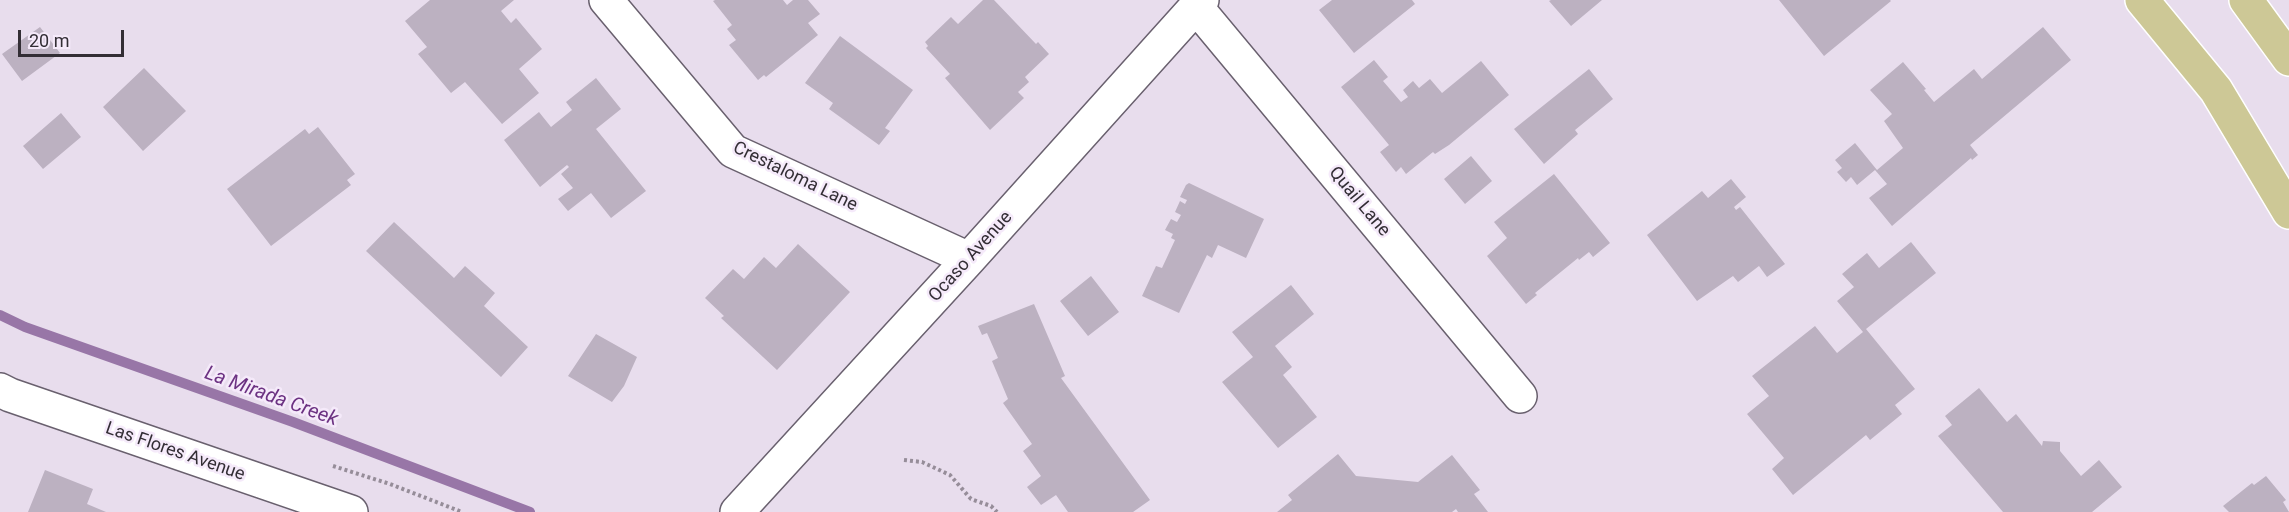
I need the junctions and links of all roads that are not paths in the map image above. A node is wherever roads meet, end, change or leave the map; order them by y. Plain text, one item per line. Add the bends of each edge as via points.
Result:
1 (606, 0) edge
2 (2142, 0) edge
3 (2246, 0) edge
4 (1200, 4) edge
5 (2289, 59) edge
6 (2289, 212) edge
7 (969, 259) junction
8 (1520, 396) dead end
9 (3, 398) edge
10 (351, 512) edge
11 (737, 512) edge

1 - 7 street, Crestaloma Lane via 733,151
2 - 6 main road via 2216,90
3 - 5 main road
4 - 7 street, Ocaso Avenue
4 - 8 street, Quail Lane
7 - 11 street, Ocaso Avenue
9 - 10 street, Las Flores Avenue

